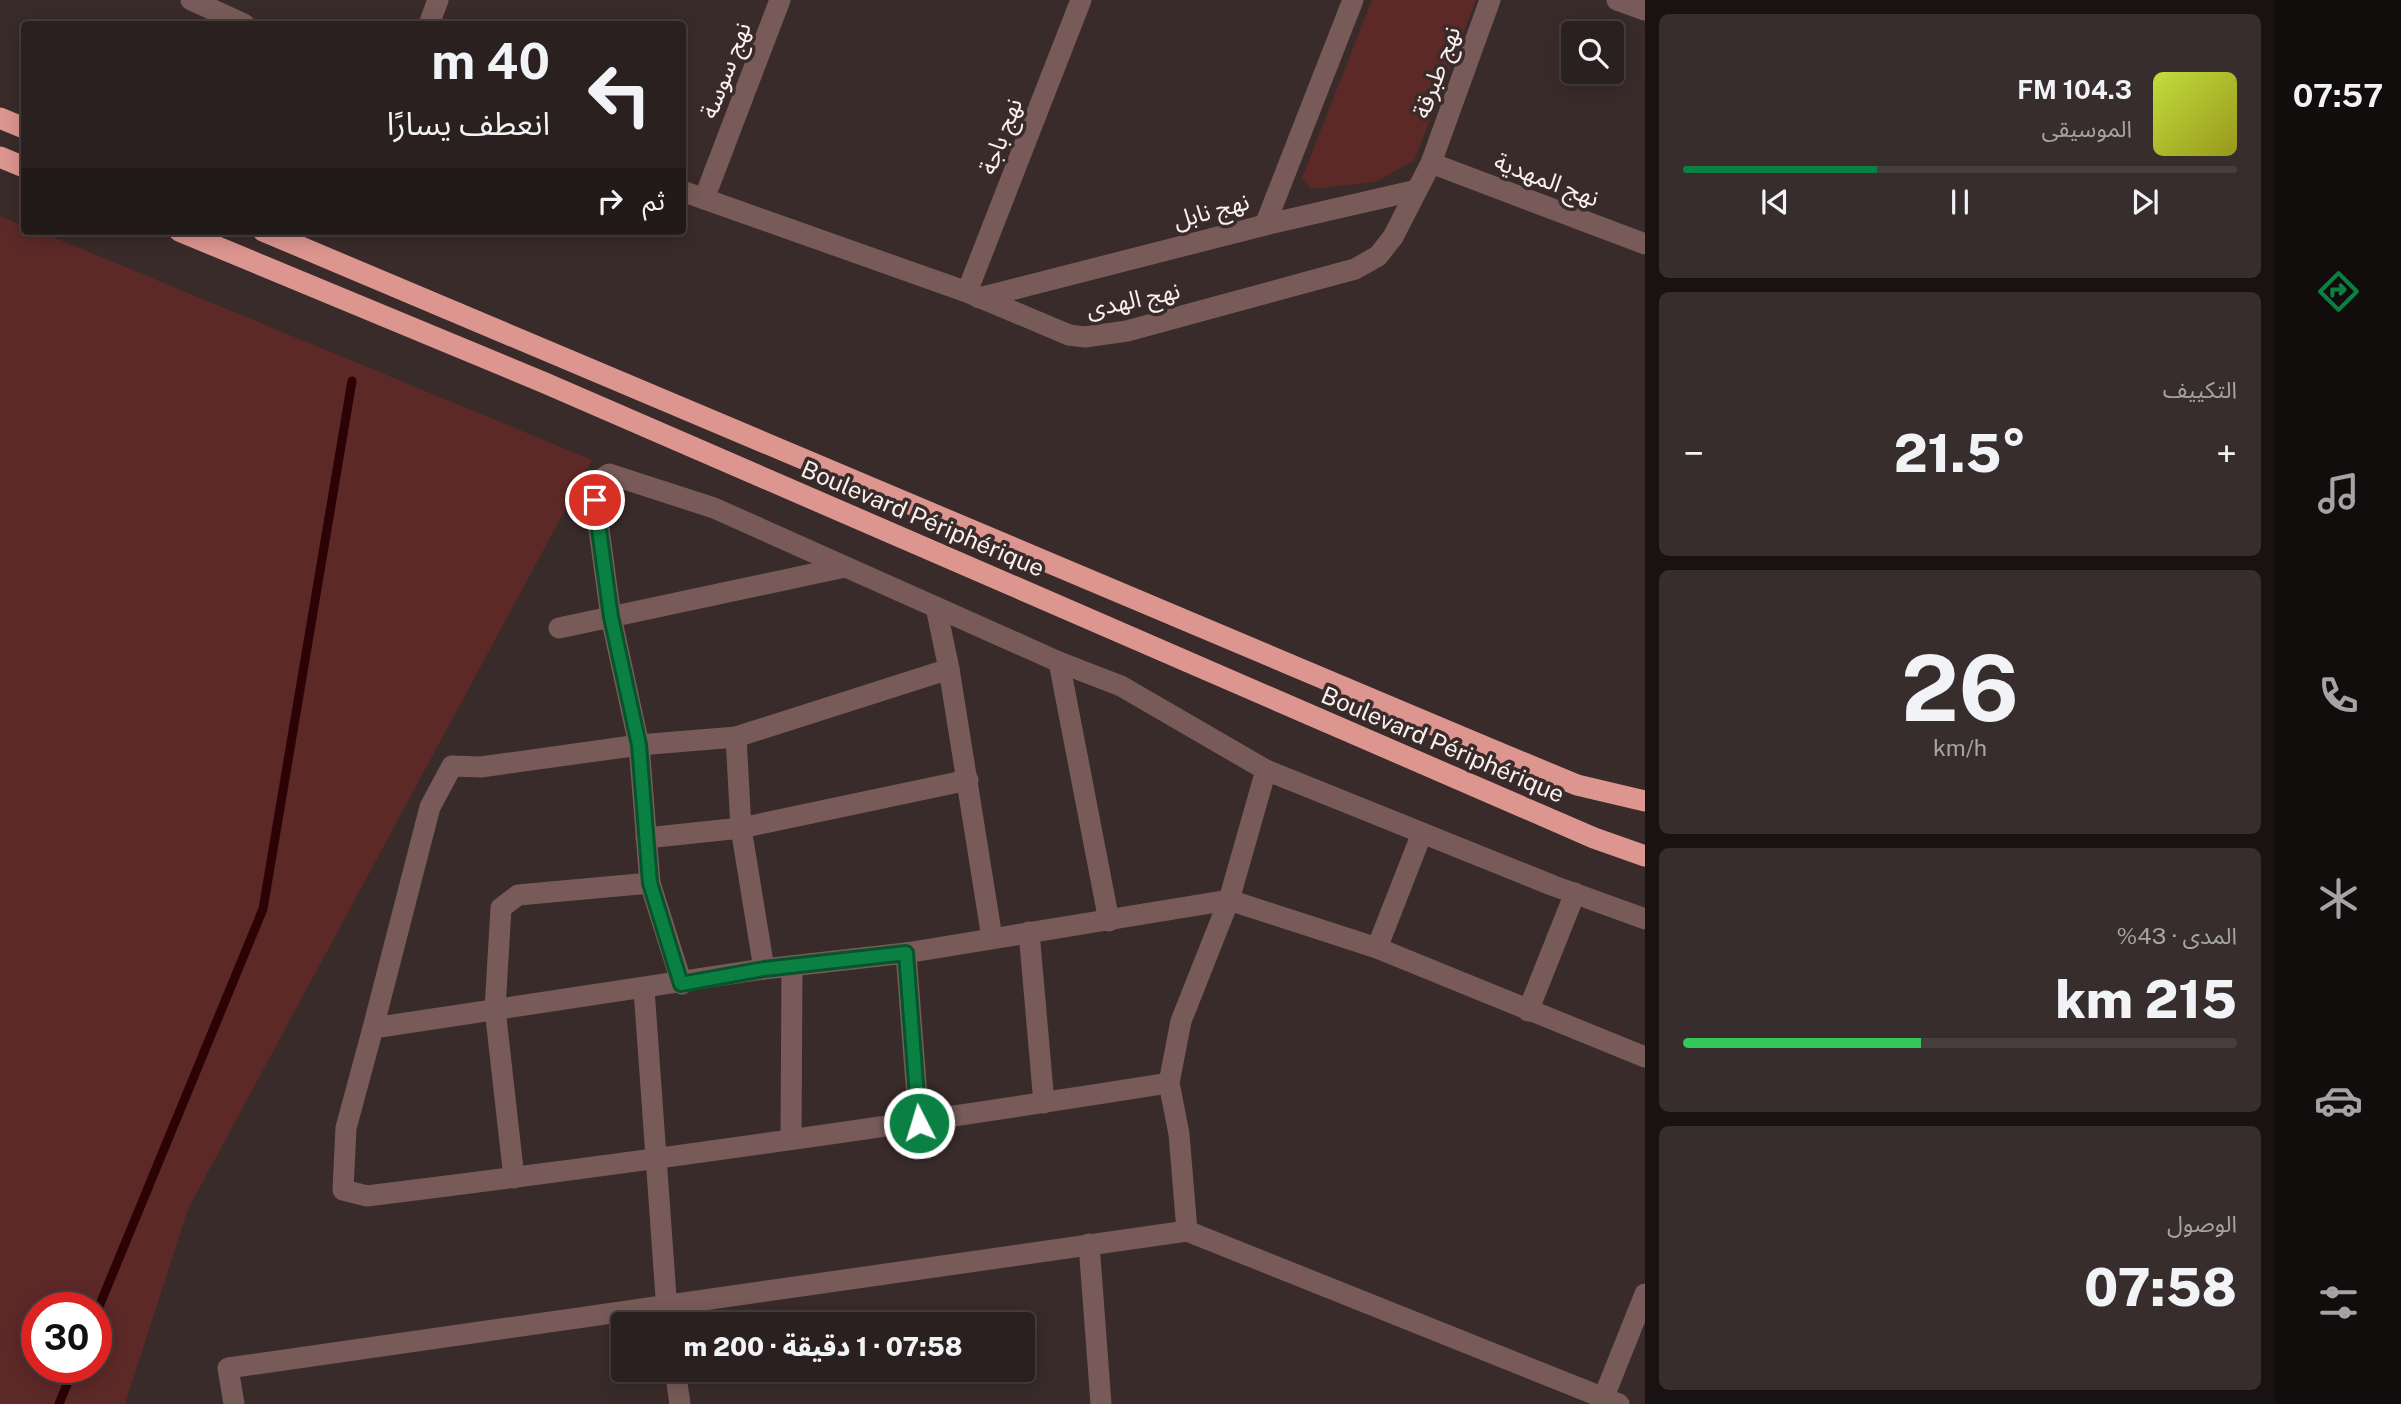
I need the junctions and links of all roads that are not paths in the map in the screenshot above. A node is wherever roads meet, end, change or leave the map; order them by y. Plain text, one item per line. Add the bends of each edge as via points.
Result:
1 (191, 0) edge
2 (438, 0) edge
3 (780, 0) edge
4 (1081, 0) edge
5 (1353, 0) edge
6 (1490, 0) edge
7 (1617, 0) edge
8 (1645, 10) edge
9 (237, 21) edge
10 (430, 21) edge
11 (0, 118) edge
12 (21, 127) edge
13 (0, 157) edge
14 (1430, 163) junction
15 (21, 166) edge
16 (1417, 190) junction
17 (686, 192) edge
18 (704, 199) junction
19 (1265, 225) junction
20 (189, 235) edge
21 (272, 235) edge
22 (1645, 244) edge
23 (973, 295) junction
24 (845, 567) junction
25 (936, 607) junction
26 (611, 617) junction
27 (559, 628) dead end
28 (1059, 662) junction
29 (949, 668) junction
30 (736, 737) junction
31 (639, 745) junction
32 (1266, 771) junction
33 (968, 780) junction
34 (1645, 802) edge
35 (741, 828) junction
36 (1422, 833) junction
37 (646, 838) junction
38 (1645, 856) edge
39 (650, 883) junction
40 (1575, 893) junction
41 (1229, 900) junction
42 (1645, 919) edge
43 (1110, 921) junction
44 (1028, 932) junction
45 (992, 938) junction
46 (1377, 948) junction
47 (906, 953) junction
48 (792, 967) junction
49 (764, 969) junction
50 (681, 984) junction
51 (644, 989) junction
52 (495, 1009) junction
53 (1528, 1011) junction
54 (373, 1028) junction
55 (1645, 1057) edge
56 (1169, 1083) junction
57 (1044, 1103) junction
58 (919, 1123) junction
59 (791, 1139) junction
60 (656, 1157) junction
61 (514, 1178) junction
62 (1188, 1231) junction
63 (1089, 1244) junction
64 (1645, 1294) edge
65 (667, 1312) edge
66 (679, 1312) edge
67 (611, 1321) edge
68 (677, 1382) edge
69 (1608, 1402) edge
70 (234, 1404) edge
71 (680, 1404) edge
72 (1101, 1404) edge

1 - 9 street
2 - 10 street
3 - 18 street, نهج سوسة
4 - 23 street, نهج باجة
5 - 19 street, نهج نابل
6 - 14 street, نهج طبرقة
7 - 8 street
11 - 12 highway
13 - 15 highway
14 - 16 street, نهج الهدى
14 - 22 street, نهج المهدية
16 - 19 street
16 - 23 street, نهج الهدى via 1378,257 1355,269 1127,331 1069,335
17 - 18 street, نهج الهدى
18 - 23 street, نهج الهدى
19 - 23 street, نهج نابل
20 - 38 highway, Boulevard Périphérique via 558,389 1581,833
21 - 34 highway, Boulevard Périphérique via 1577,785
24 - 25 street
24 - 26 street
24 - 26 street via 714,508 609,474 598,481 595,500
25 - 28 street
25 - 29 street
26 - 27 street
26 - 31 street
28 - 32 street via 1121,686
28 - 43 street
29 - 30 street
29 - 33 street
30 - 31 street
30 - 35 street
31 - 37 street
31 - 54 street via 481,767 452,766 430,807
32 - 36 street
32 - 41 street
33 - 35 street
33 - 45 street
35 - 37 street
35 - 49 street
36 - 40 street
36 - 46 street
37 - 39 street
39 - 50 street
39 - 52 street via 511,898 501,908
40 - 42 street
40 - 53 street
41 - 43 street
41 - 46 street
41 - 56 street via 1181,1021
43 - 44 street
44 - 45 street
44 - 57 street
45 - 47 street
46 - 53 street
47 - 48 street
47 - 58 street
48 - 49 street
48 - 59 street
49 - 50 street
50 - 51 street
51 - 52 street
51 - 60 street
52 - 54 street
52 - 61 street
53 - 55 street
54 - 61 street via 346,1128 343,1190 367,1196
56 - 57 street
56 - 62 street
57 - 58 street
58 - 59 street
59 - 60 street
60 - 61 street
60 - 65 street
62 - 63 street
62 - 69 street
63 - 66 street
63 - 72 street
64 - 69 street
67 - 70 street via 228,1368
68 - 71 street

